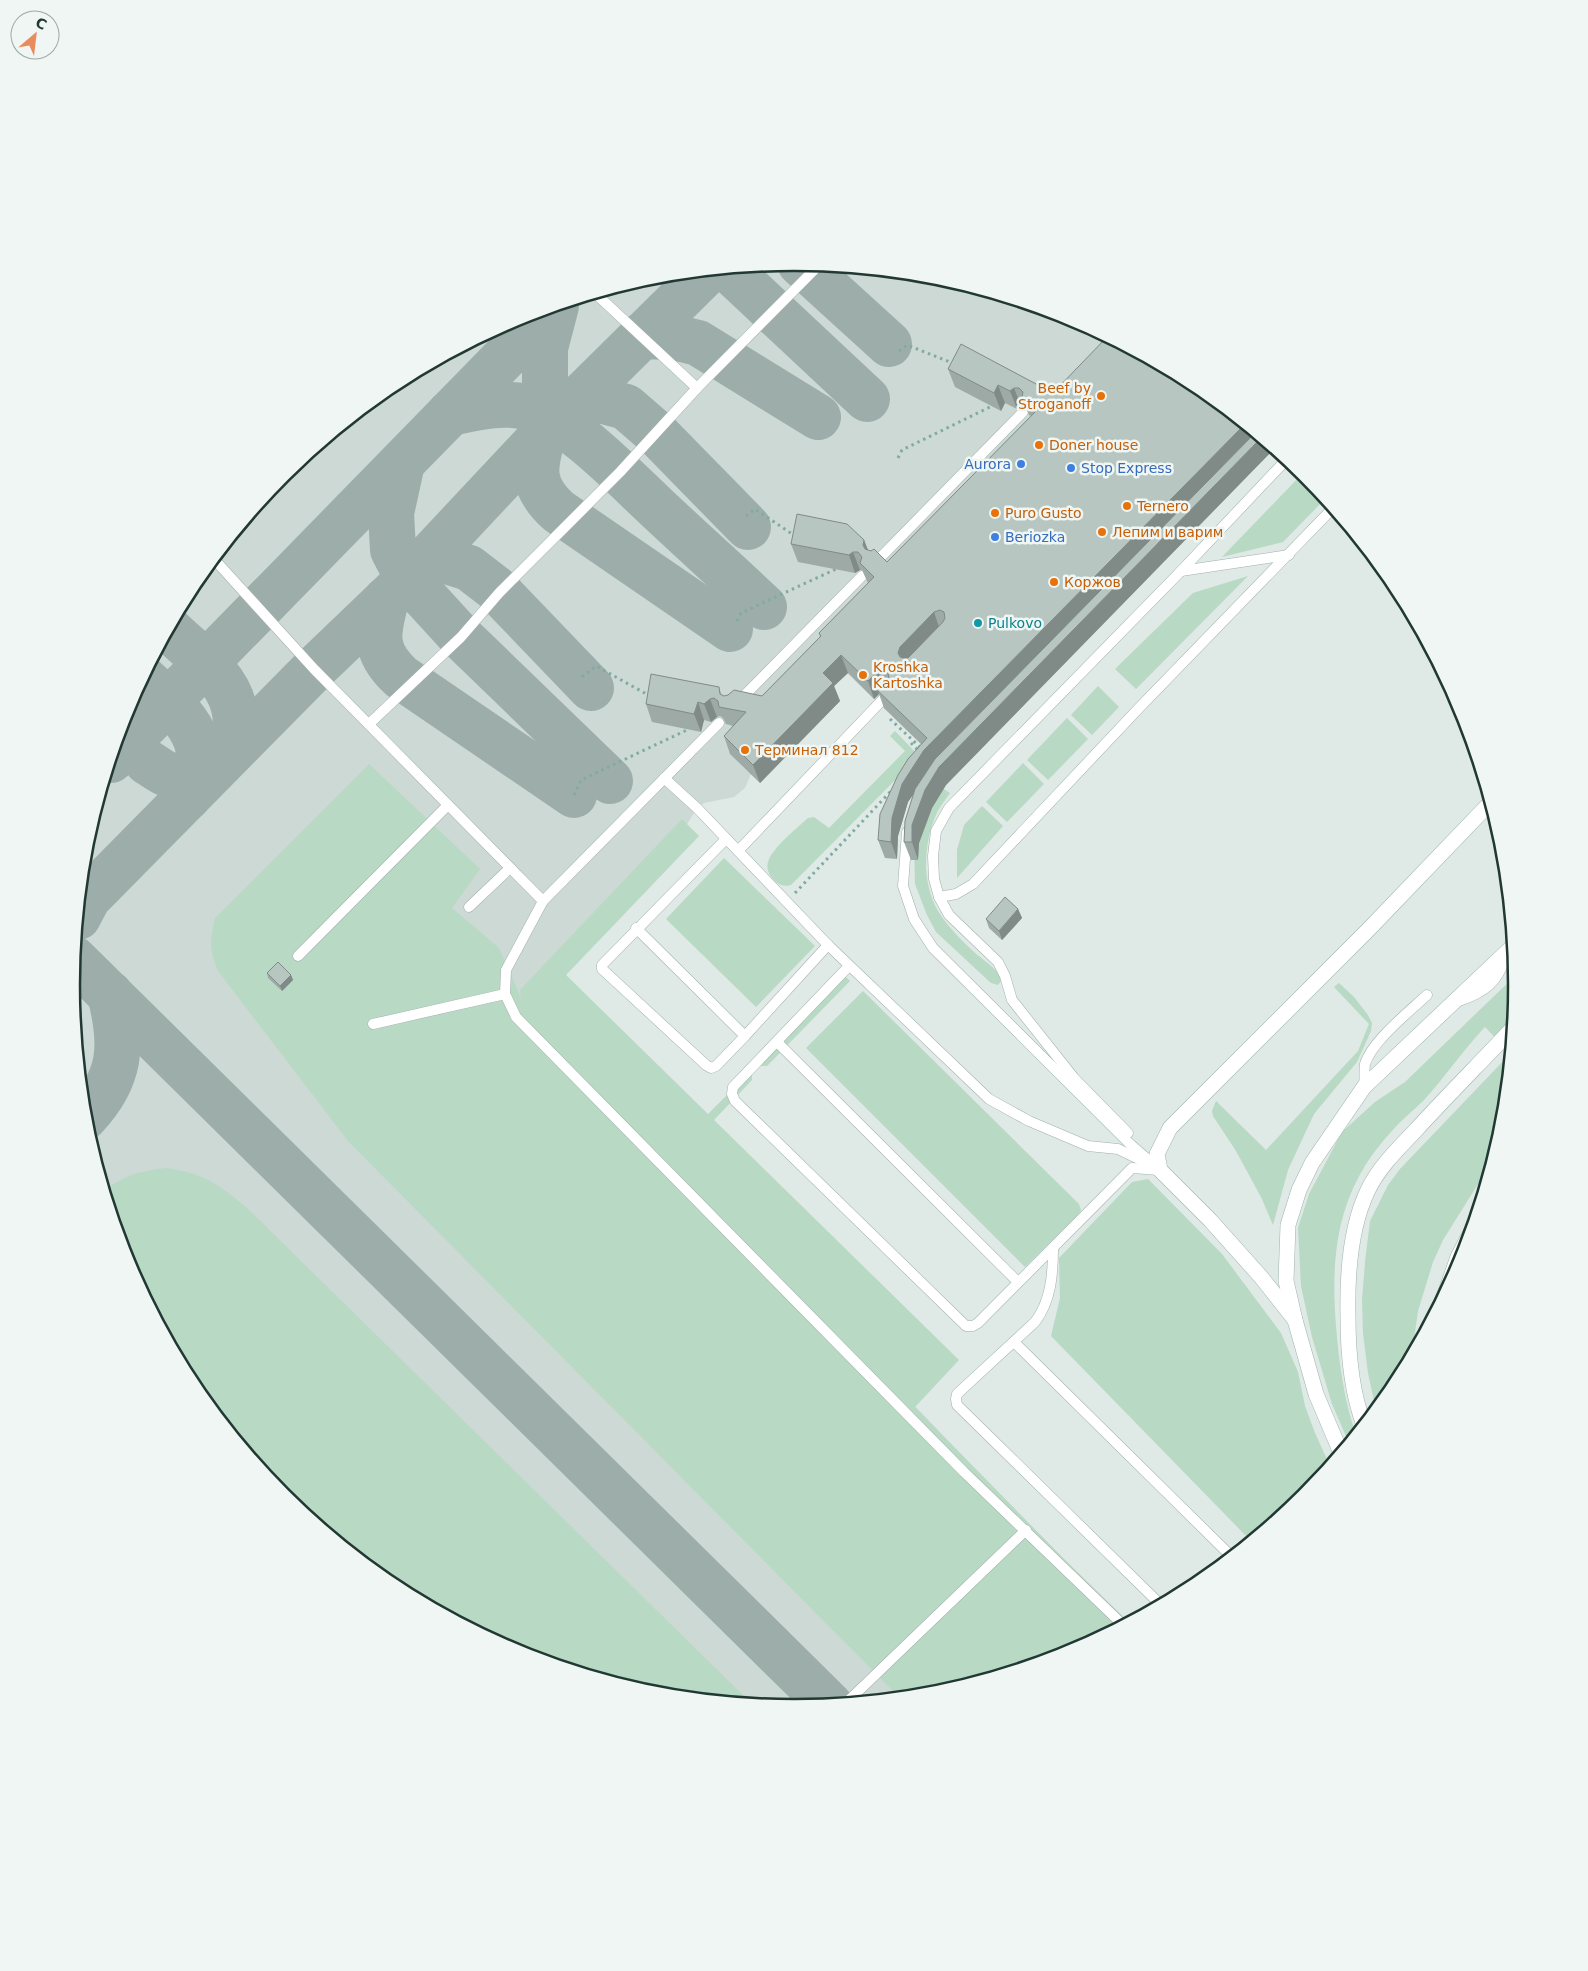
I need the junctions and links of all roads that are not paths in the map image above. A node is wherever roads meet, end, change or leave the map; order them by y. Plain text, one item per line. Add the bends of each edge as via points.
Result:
1 (812, 272) edge
2 (601, 298) edge
3 (697, 388) junction
4 (1023, 412) edge
5 (1282, 465) edge
6 (1329, 513) edge
7 (1289, 555) junction
8 (876, 562) edge
9 (218, 564) edge
10 (1181, 571) junction
11 (862, 576) edge
12 (889, 693) edge
13 (732, 707) edge
14 (719, 723) edge
15 (369, 724) junction
16 (664, 778) junction
17 (448, 805) junction
18 (1485, 808) edge
19 (910, 821) edge
20 (726, 839) junction
21 (738, 851) junction
22 (510, 868) junction
23 (939, 897) junction
24 (543, 901) junction
25 (469, 907) dead end
26 (636, 928) junction
27 (828, 946) junction
28 (1507, 952) edge
29 (298, 956) dead end
30 (849, 966) junction
31 (505, 994) junction
32 (1427, 995) dead end
33 (374, 1024) dead end
34 (1506, 1035) edge
35 (745, 1036) junction
36 (777, 1042) junction
37 (1364, 1087) junction
38 (1160, 1170) junction
39 (1053, 1249) junction
40 (1018, 1282) junction
41 (1294, 1320) junction
42 (1014, 1342) junction
43 (1361, 1418) edge
44 (1338, 1448) edge
45 (1026, 1530) junction
46 (1228, 1553) edge
47 (1156, 1601) edge
48 (1119, 1621) edge
49 (853, 1697) edge

1 - 3 lane
2 - 3 lane
3 - 15 lane via 620,472 499,593 461,637
4 - 8 lane
5 - 10 lane
6 - 7 lane
7 - 10 lane
7 - 23 lane via 973,884 956,894
9 - 15 lane
10 - 23 lane via 949,808 936,831 934,848 934,879
11 - 13 lane
12 - 21 lane
14 - 16 lane
15 - 17 lane
16 - 20 lane
16 - 24 lane
17 - 22 lane
17 - 29 lane
18 - 38 street via 1170,1128 1157,1154
19 - 38 lane via 905,838 903,886 914,919 933,948
20 - 21 lane
20 - 26 lane
21 - 27 lane
22 - 24 lane
22 - 25 lane
23 - 38 lane via 949,915 998,962 1012,1000 1074,1078
24 - 31 lane via 506,970
26 - 35 lane
26 - 35 lane via 605,960 602,969 711,1068
27 - 30 lane
27 - 35 lane
28 - 37 street
30 - 36 lane
30 - 38 lane via 989,1099 1029,1121 1088,1146 1118,1149
31 - 33 lane
31 - 45 lane via 516,1017 964,1472
32 - 37 lane via 1390,1029 1372,1052 1365,1065
34 - 43 street via 1389,1159 1368,1190 1356,1227 1347,1295 1348,1358
36 - 40 lane
36 - 40 lane via 733,1087 735,1101 966,1326 978,1323
37 - 41 street via 1312,1163 1288,1225 1286,1281
38 - 39 lane via 1132,1168
38 - 41 street via 1261,1277
39 - 40 lane
39 - 42 lane via 1053,1267 1044,1311
41 - 44 street via 1316,1394
42 - 46 lane
42 - 47 lane via 957,1394 957,1405
45 - 48 lane
45 - 49 lane

